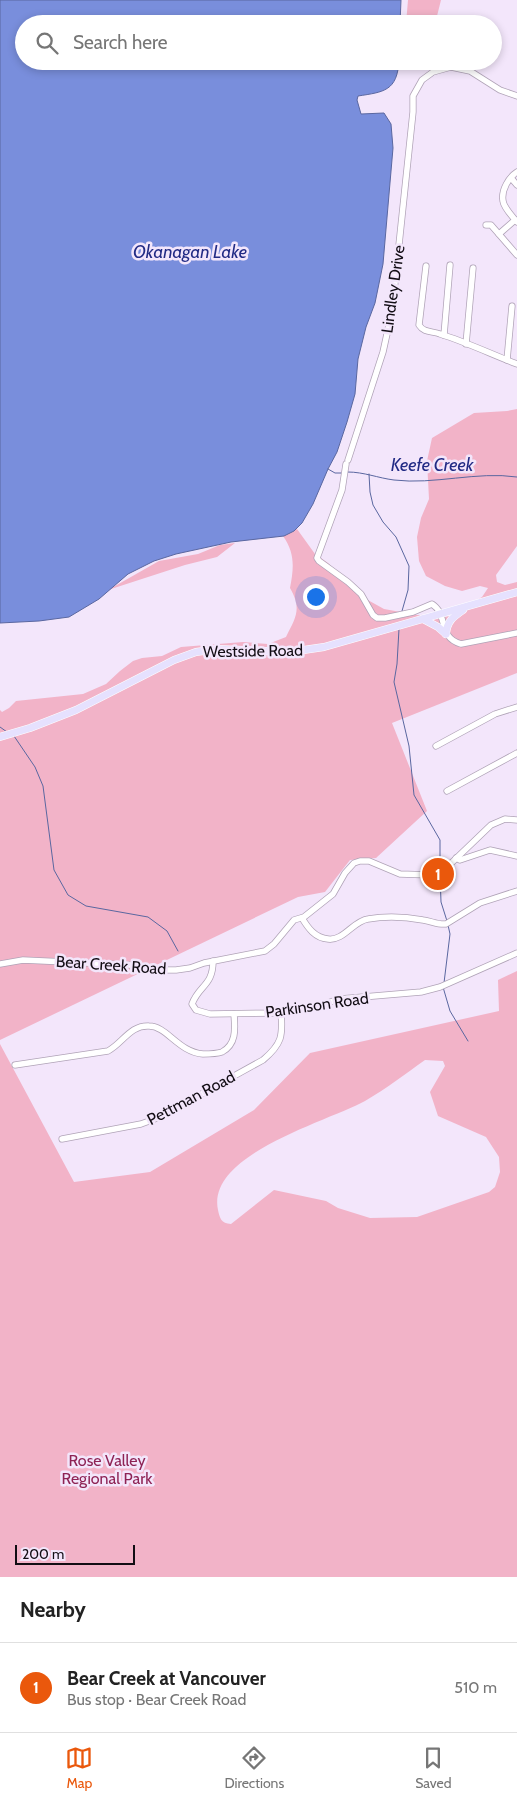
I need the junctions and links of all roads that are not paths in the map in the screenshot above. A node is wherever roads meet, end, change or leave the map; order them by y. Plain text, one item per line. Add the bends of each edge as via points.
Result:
1 (440, 70) edge
2 (465, 70) edge
3 (517, 96) edge
4 (517, 172) edge
5 (511, 178) junction
6 (517, 185) edge
7 (516, 221) edge
8 (486, 225) dead end
9 (499, 234) junction
10 (517, 255) edge
11 (450, 265) dead end
12 (426, 266) dead end
13 (473, 268) dead end
14 (512, 306) dead end
15 (444, 335) junction
16 (466, 344) junction
17 (507, 360) junction
18 (517, 364) edge
19 (517, 592) edge
20 (467, 606) junction
21 (440, 614) junction
22 (422, 619) junction
23 (517, 633) edge
24 (446, 634) junction
25 (517, 707) edge
26 (0, 737) edge
27 (436, 746) dead end
28 (517, 753) edge
29 (447, 791) dead end
30 (517, 820) edge
31 (517, 856) edge
32 (456, 858) junction
33 (517, 891) edge
34 (302, 918) junction
35 (517, 954) edge
36 (213, 961) junction
37 (0, 964) edge
38 (281, 1012) junction
39 (234, 1014) junction
40 (15, 1065) dead end
41 (62, 1139) dead end

1 - 21 street, Lindley Drive via 422,80 413,96 392,311 383,352 347,462 344,484 317,558 361,594 377,618 413,612 432,604
2 - 3 street, Lindley Drive
4 - 5 street
5 - 6 street
5 - 7 street via 503,201
7 - 9 street
8 - 9 street via 491,225
9 - 10 street
11 - 15 street
12 - 15 street via 419,325 426,332
13 - 16 street
14 - 17 street
15 - 16 street
16 - 17 street
17 - 18 street
19 - 20 main road, Westside Road
20 - 21 main road, Westside Road
20 - 24 main road via 449,621
21 - 22 main road, Westside Road
21 - 24 street
22 - 24 main road
22 - 26 main road, Westside Road via 347,642 307,650 218,648 196,652 76,710
23 - 24 street via 460,644
25 - 27 street via 495,714
28 - 29 street
30 - 32 street, Bear Creek Road via 505,819 491,825
31 - 32 street via 490,850 460,860
32 - 34 street, Bear Creek Road via 443,871 430,875 400,874 369,861 354,863 333,894
33 - 34 street via 480,903 446,924 387,917 366,919 333,940 316,935
34 - 36 street, Bear Creek Road via 294,920 265,951
35 - 38 street, Parkinson Road via 421,992 338,999 313,1008
36 - 37 street, Bear Creek Road via 190,968 158,970 130,965 23,960
36 - 39 street, Parkinson Road via 210,980 195,995 192,1004 196,1010 210,1014
38 - 39 street, Parkinson Road
38 - 41 street, Pettman Road via 281,1040 264,1060 160,1117 141,1124
39 - 40 street via 236,1030 227,1049 220,1053 193,1053 160,1028 142,1026 108,1051

